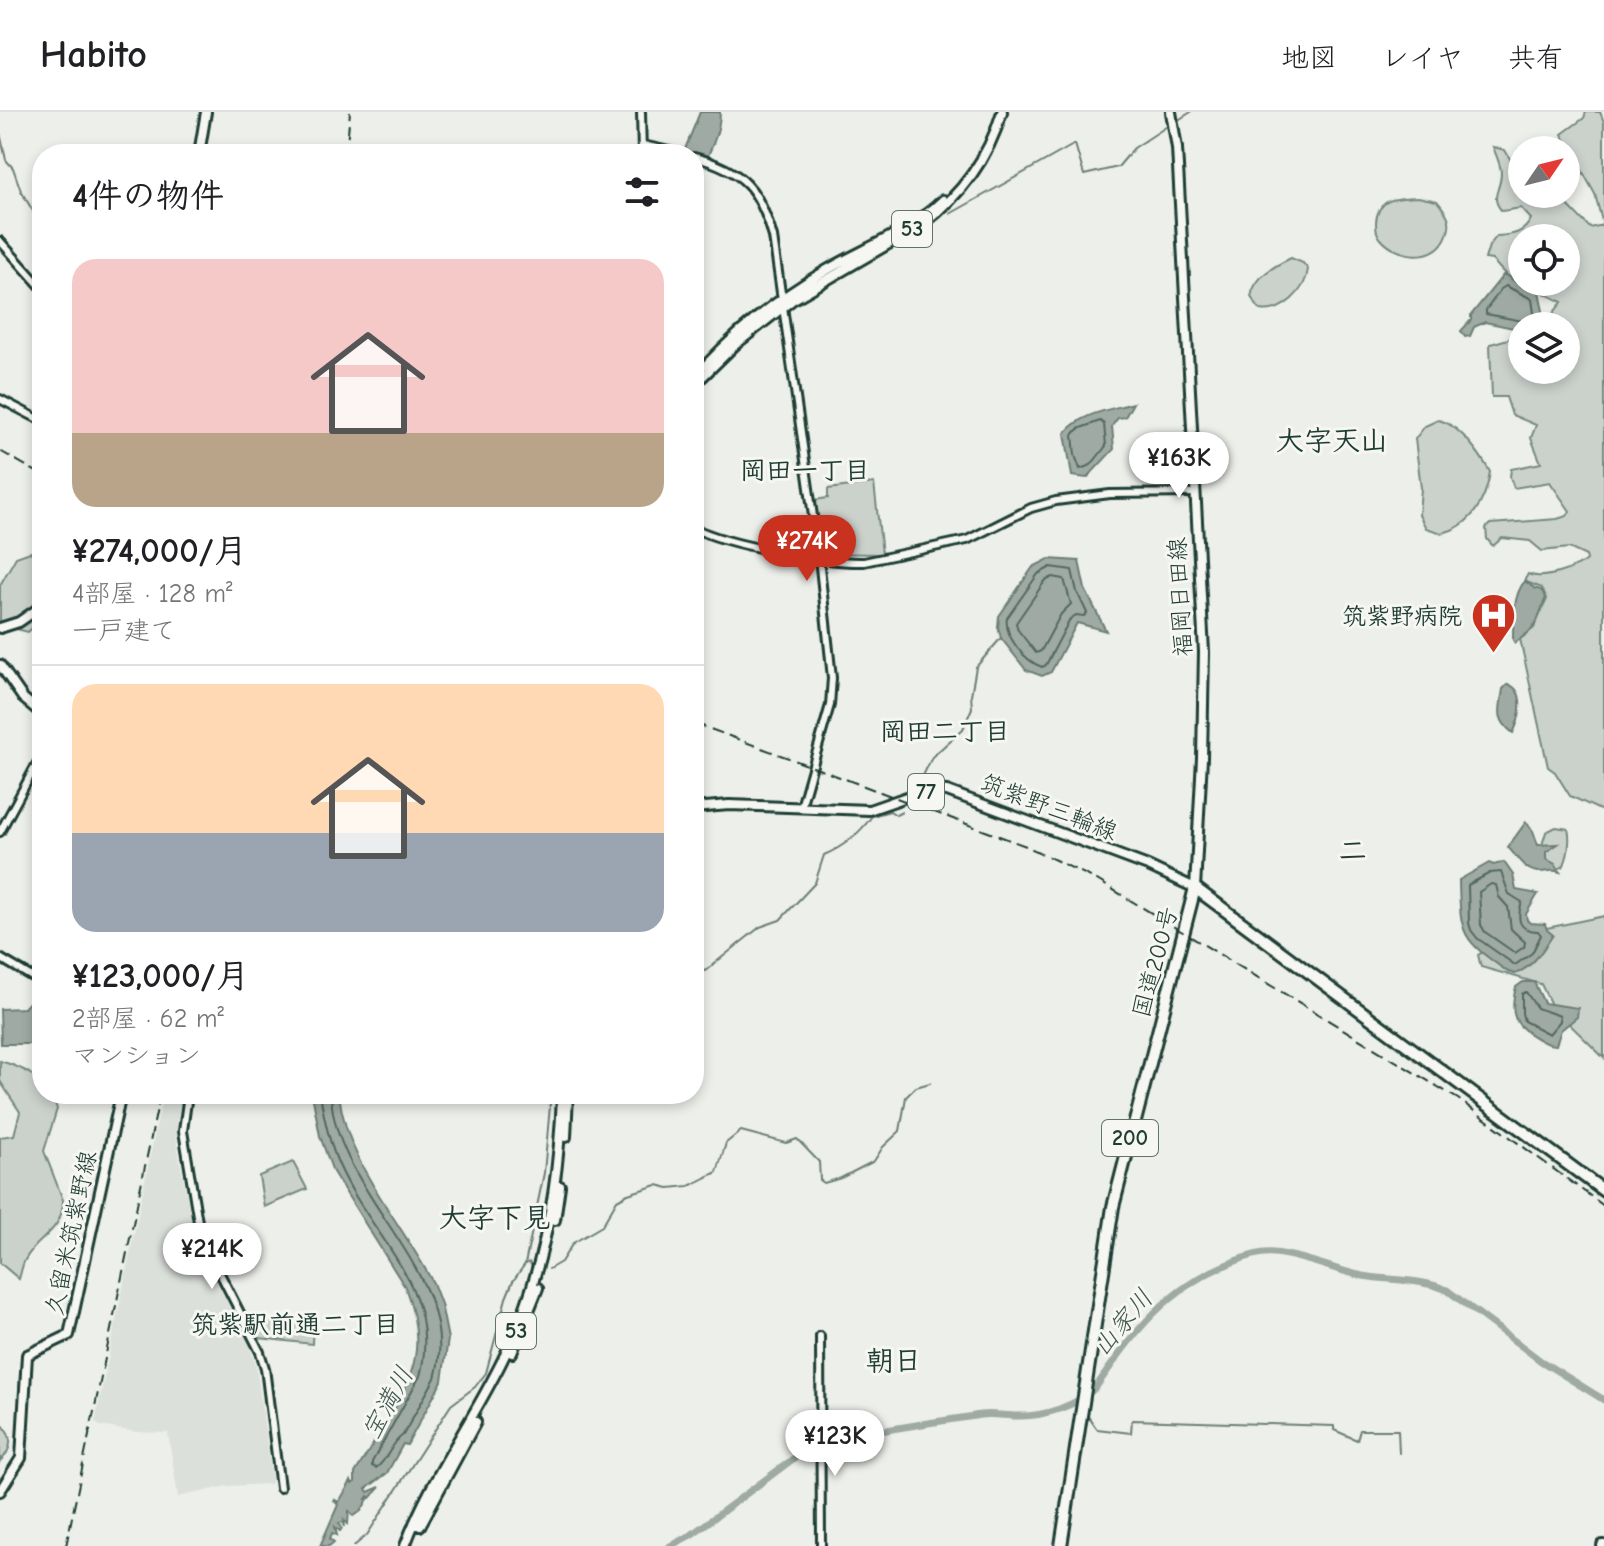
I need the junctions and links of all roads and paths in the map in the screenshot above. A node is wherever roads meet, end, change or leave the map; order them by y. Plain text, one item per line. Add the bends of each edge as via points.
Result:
1 (206, 112) edge
2 (641, 112) edge
3 (999, 112) edge
4 (1171, 112) edge
5 (201, 144) edge
6 (643, 144) edge
7 (704, 160) edge
8 (0, 241) edge
9 (32, 277) edge
10 (781, 303) junction
11 (704, 367) edge
12 (704, 375) edge
13 (0, 399) edge
14 (32, 416) edge
15 (1195, 493) junction
16 (704, 533) edge
17 (819, 558) junction
18 (32, 613) edge
19 (0, 628) edge
20 (0, 665) edge
21 (32, 706) edge
22 (32, 779) edge
23 (704, 807) edge
24 (801, 807) junction
25 (0, 832) edge
26 (1195, 888) junction
27 (0, 958) edge
28 (32, 977) edge
29 (119, 1104) edge
30 (187, 1104) edge
31 (564, 1104) edge
32 (1604, 1191) edge
33 (820, 1336) dead end
34 (280, 1488) dead end
35 (0, 1491) edge
36 (408, 1546) edge
37 (821, 1546) edge
38 (1061, 1546) edge

1 - 5 main road
2 - 6 street
3 - 10 main road, 53 via 980,164 942,209
4 - 15 main road, 福岡日田線
7 - 10 street via 736,173 763,208 773,237
8 - 9 street
10 - 11 main road, 53
10 - 12 main road, 53
10 - 17 street
13 - 14 street
15 - 17 street via 1056,501 939,547 864,562
15 - 26 main road, 福岡日田線 via 1204,664
16 - 17 street
17 - 24 street via 832,693
18 - 19 main road
20 - 21 main road
22 - 25 street
23 - 24 main road, 筑紫野三輪線 / 77
24 - 26 main road, 筑紫野三輪線 / 77 via 869,810 918,793 947,791
26 - 32 highway, 国道200号
26 - 38 highway, 国道200号 / 200 via 1113,1207
27 - 28 street
29 - 35 main road, 久留米筑紫野線 via 69,1335 27,1355 21,1458
30 - 34 street via 183,1131 197,1221 265,1368
31 - 36 main road, 53 via 558,1203 529,1313
33 - 37 street

